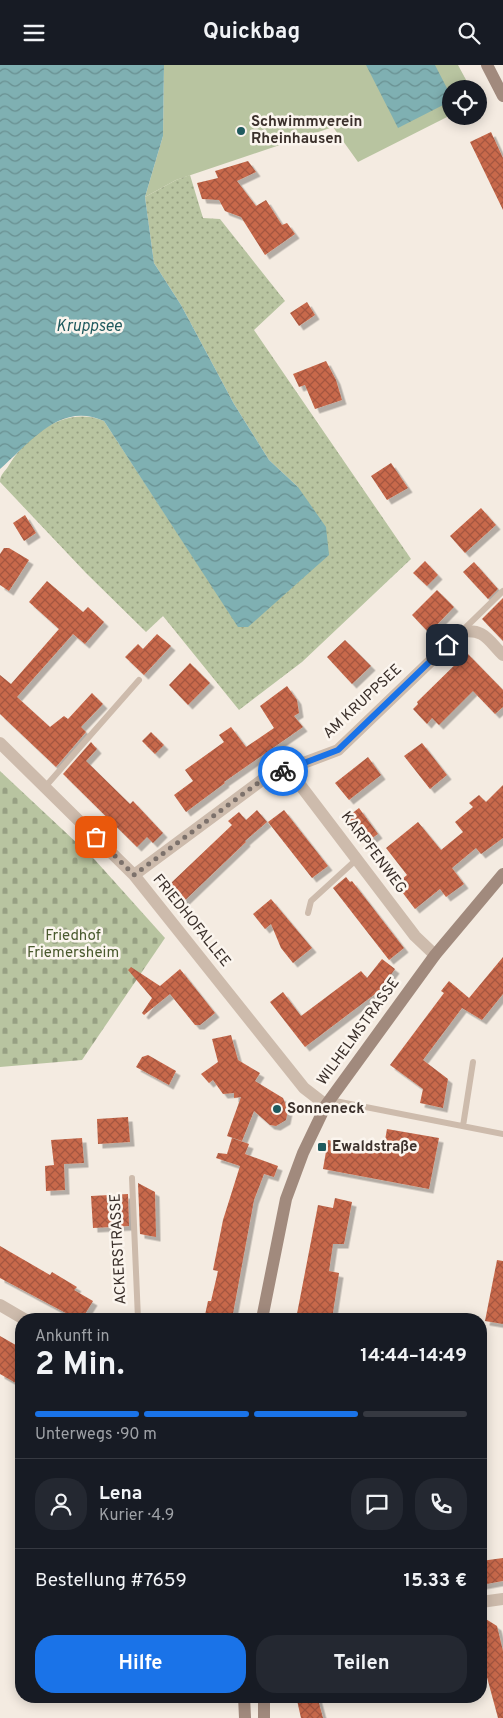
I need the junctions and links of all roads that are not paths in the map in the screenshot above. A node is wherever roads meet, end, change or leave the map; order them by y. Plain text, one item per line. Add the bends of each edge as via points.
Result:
1 (488, 65) edge
2 (503, 96) edge
3 (503, 591) edge
4 (461, 632) junction
5 (503, 655) edge
6 (139, 680) dead end
7 (0, 743) edge
8 (288, 769) junction
9 (44, 787) junction
10 (357, 859) junction
11 (503, 874) edge
12 (134, 875) junction
13 (308, 913) dead end
14 (435, 955) junction
15 (473, 1062) dead end
16 (328, 1103) junction
17 (462, 1126) junction
18 (503, 1133) edge
19 (132, 1177) dead end
20 (0, 1305) edge
21 (138, 1313) edge
22 (263, 1313) edge
23 (15, 1314) edge
24 (503, 1599) edge
25 (487, 1601) edge
26 (244, 1703) edge
27 (264, 1703) edge
28 (245, 1718) edge
29 (264, 1718) edge

1 - 2 street
3 - 4 lane
4 - 5 street via 473,630 484,635
4 - 8 street, AM KRUPPSEE via 338,750
6 - 9 lane
7 - 9 street, FRIEDHOFALLEE
8 - 10 street, KARPFENWEG
8 - 12 street, AM KRUPPSEE via 266,777
9 - 12 street, FRIEDHOFALLEE
10 - 13 lane via 311,901
10 - 14 street, KARPFENWEG via 415,936
11 - 14 street, WILHELMSTRASSE
12 - 16 street, FRIEDHOFALLEE via 304,1088
14 - 16 street, WILHELMSTRASSE
15 - 17 lane
16 - 17 lane
16 - 22 street, WILHELMSTRASSE via 303,1153 286,1199
17 - 18 lane
19 - 21 lane, ACKERSTRASSE
20 - 23 street
24 - 25 street
26 - 28 street
27 - 29 street

